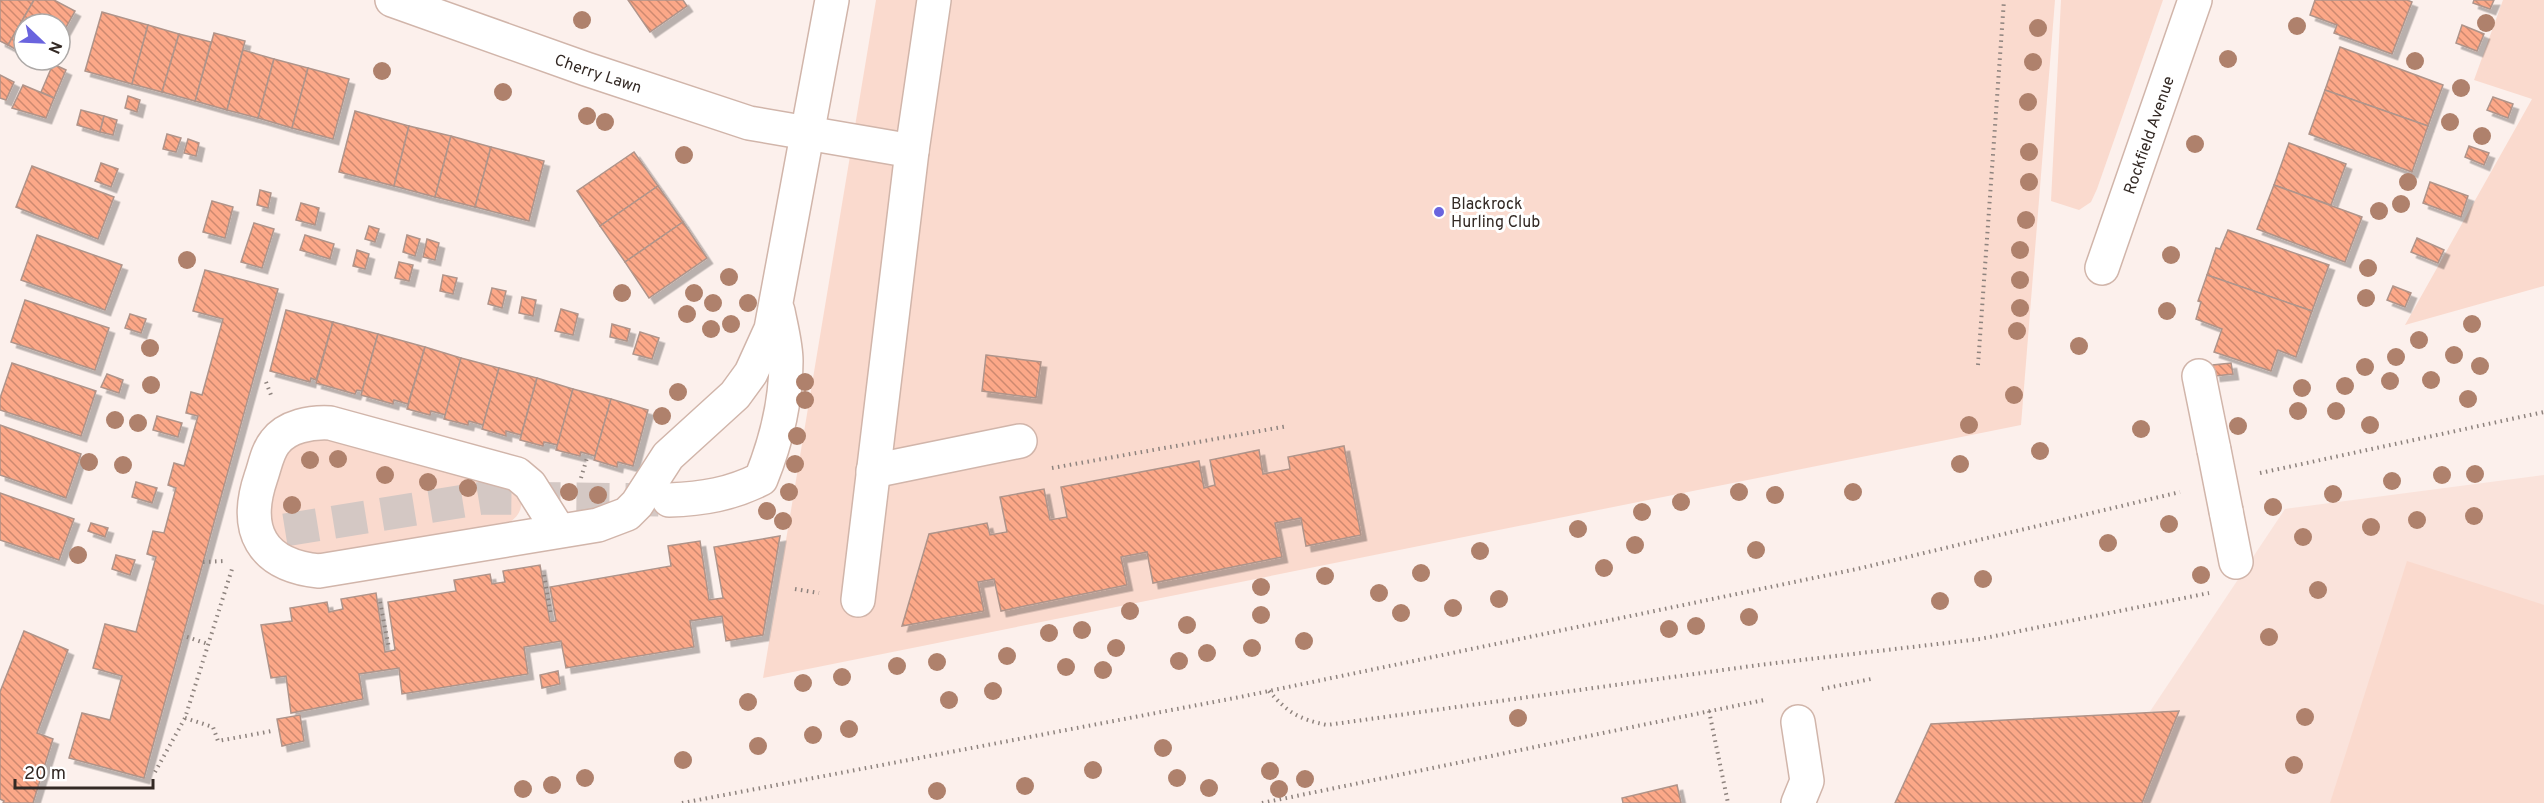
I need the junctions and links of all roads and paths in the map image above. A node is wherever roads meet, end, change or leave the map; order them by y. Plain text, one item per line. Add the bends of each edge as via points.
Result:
1 (392, 0) edge
2 (832, 0) edge
3 (934, 0) edge
4 (2004, 0) edge
5 (2195, 0) edge
6 (808, 134) junction
7 (912, 151) junction
8 (2102, 268) dead end
9 (778, 306) junction
10 (1978, 365) dead end
11 (2199, 376) dead end
12 (2544, 412) edge
13 (1288, 426) dead end
14 (1020, 441) dead end
15 (586, 458) dead end
16 (1045, 469) dead end
17 (873, 471) junction
18 (2255, 475) dead end
19 (581, 478) dead end
20 (2186, 491) dead end
21 (669, 500) tunnel mouth
22 (559, 531) junction
23 (203, 562) dead end
24 (2236, 562) dead end
25 (795, 589) dead end
26 (2220, 590) dead end
27 (858, 600) joint
28 (187, 637) dead end
29 (208, 644) junction
30 (1871, 679) dead end
31 (1269, 691) junction
32 (1813, 691) dead end
33 (1767, 700) dead end
34 (1709, 711) junction
35 (185, 718) junction
36 (1798, 722) dead end
37 (272, 731) dead end
38 (155, 772) dead end
39 (682, 803) edge
40 (1262, 803) edge
41 (1728, 803) edge
42 (1798, 803) edge

1 - 6 street, Cherry Lawn via 749,123
2 - 6 street
3 - 7 street
4 - 10 path
5 - 8 street, Rockfield Avenue
6 - 7 street, Cherry Lawn
6 - 9 street
7 - 17 street
9 - 21 street via 786,360 782,405 761,479 737,491 703,499
9 - 22 street via 751,373 735,395 668,456 638,504 627,514 598,525
11 - 24 street, bridge
12 - 18 path
13 - 16 path
14 - 17 street
15 - 19 path
17 - 27 street
20 - 31 path via 1857,569
22 - 22 street via 530,485 517,474 330,423 299,425 275,442 254,496 258,540 293,567 319,571
23 - 29 path via 234,561
25 - 27 path
26 - 31 path via 1980,639 1759,665 1327,725 1305,720 1285,709
28 - 29 path
29 - 35 path
30 - 32 path
31 - 39 path
33 - 34 path
34 - 40 path
34 - 41 path
35 - 37 path via 213,727 218,741
35 - 38 path
36 - 42 street via 1807,782

